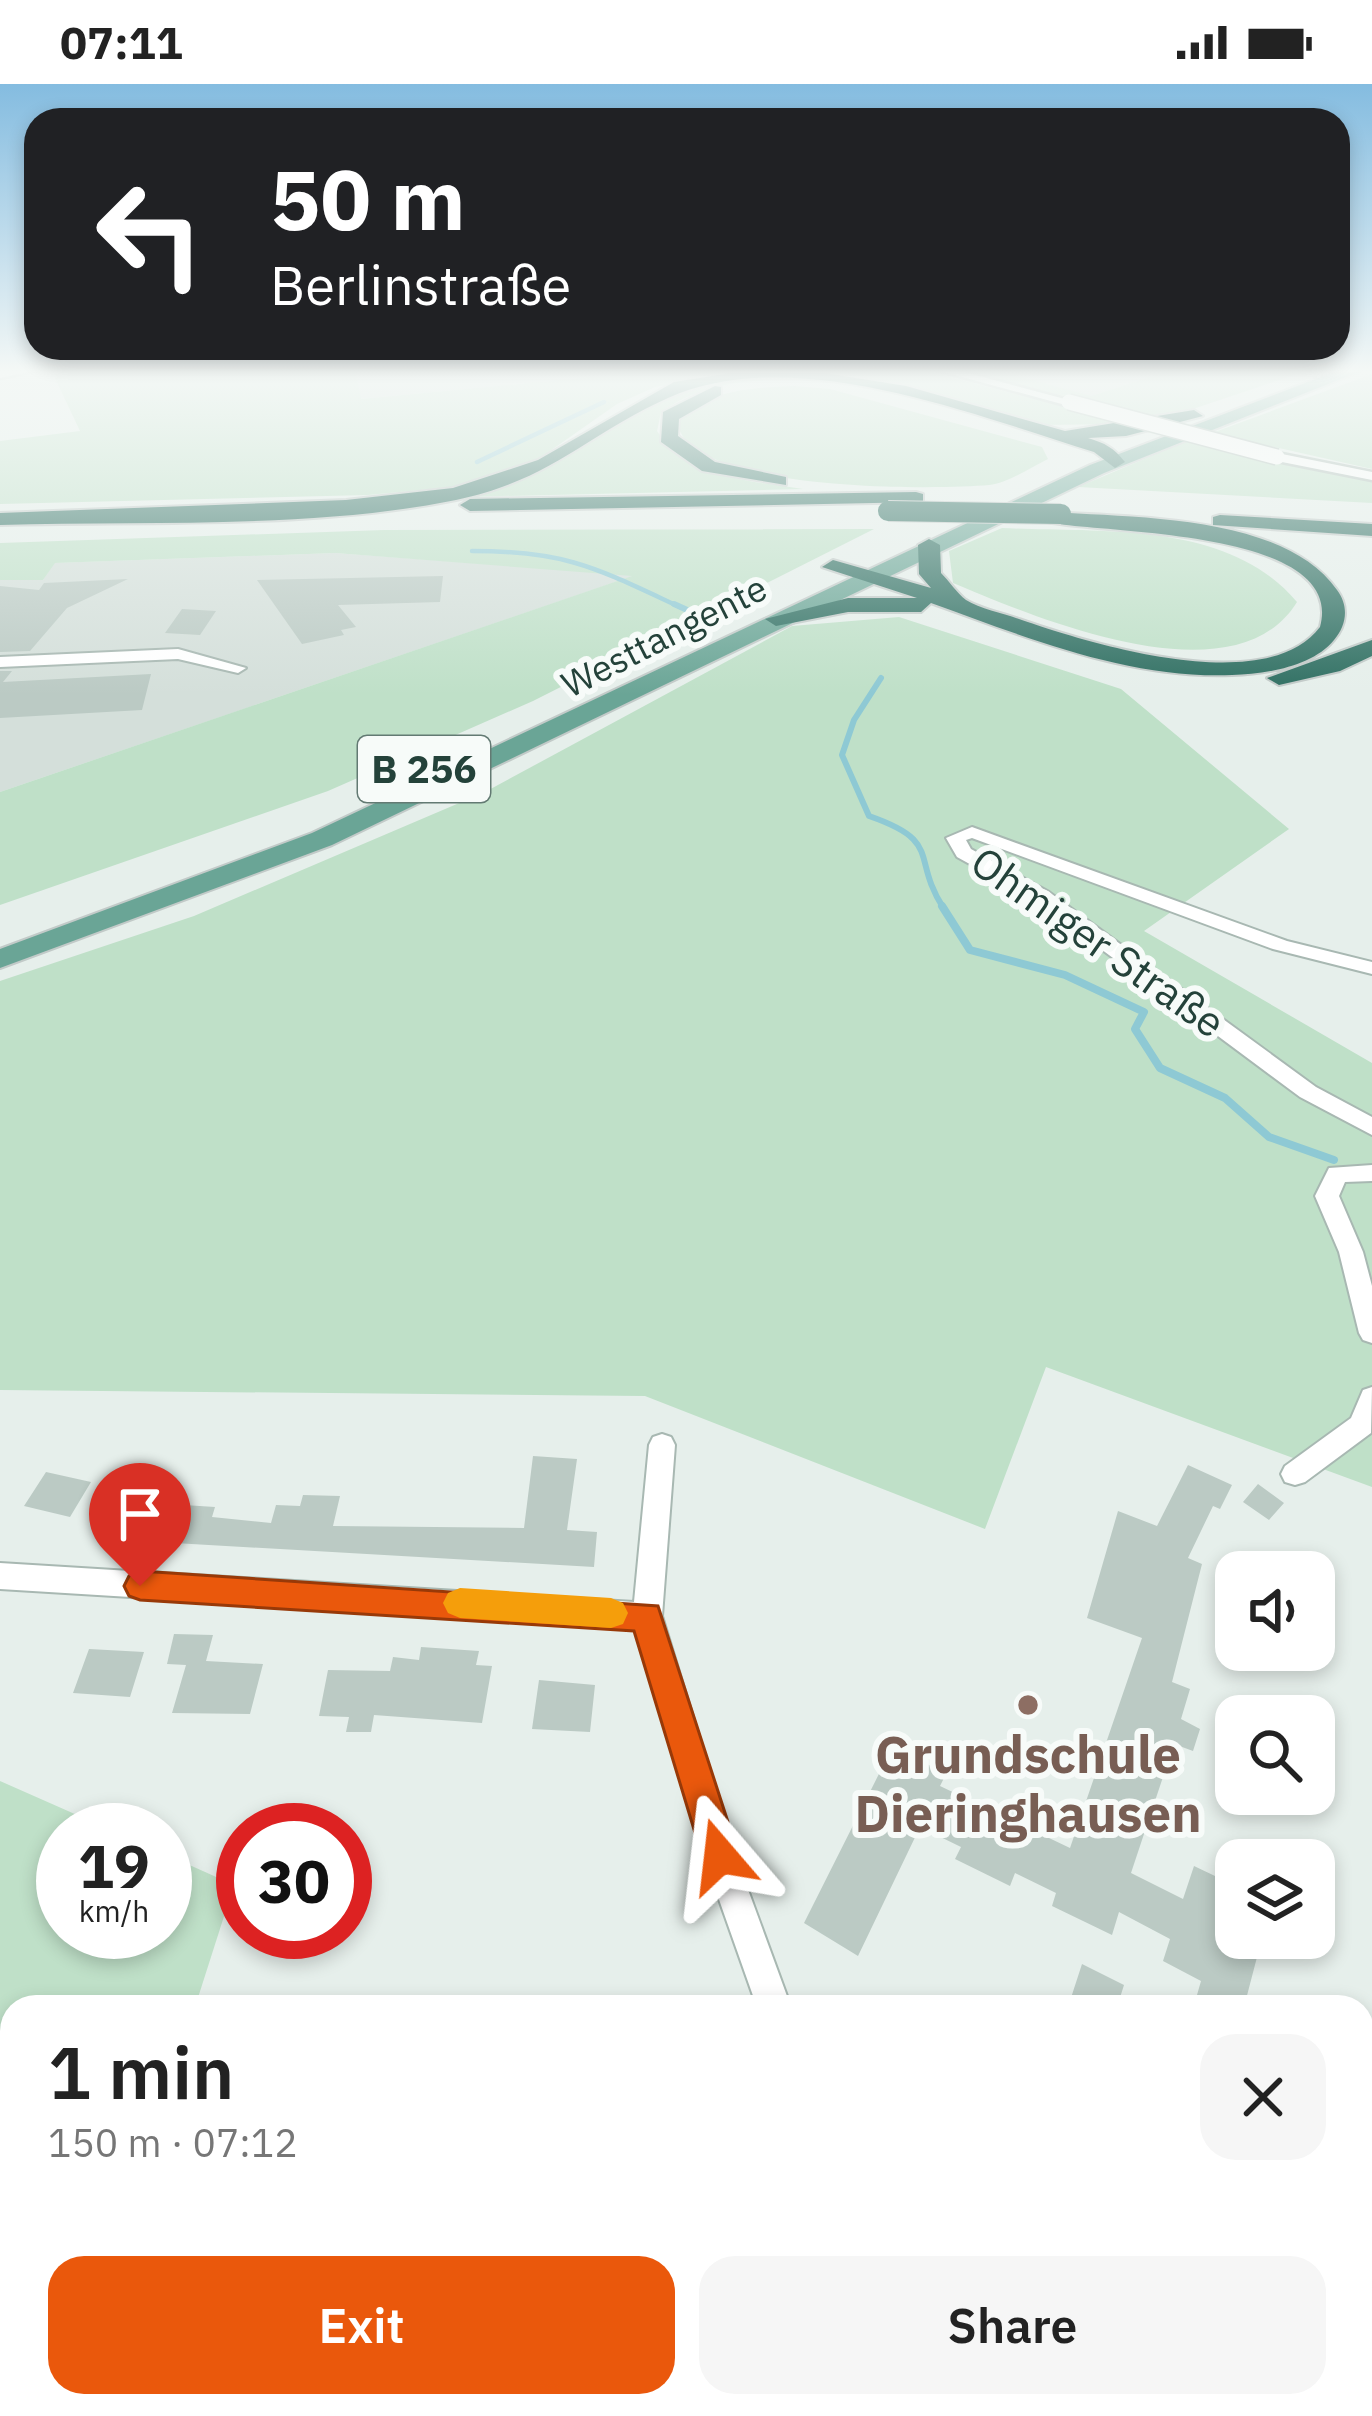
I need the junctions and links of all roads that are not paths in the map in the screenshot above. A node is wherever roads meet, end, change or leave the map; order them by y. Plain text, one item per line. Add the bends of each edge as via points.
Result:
1 (509, 478) edge
2 (772, 478) edge
3 (1043, 478) edge
4 (1056, 478) edge
5 (920, 496) junction
6 (1171, 505) dead end
7 (1194, 506) dead end
8 (239, 512) junction
9 (1057, 516) junction
10 (1372, 516) edge
11 (0, 519) edge
12 (1372, 530) edge
13 (0, 533) edge
14 (905, 534) dead end
15 (929, 545) junction
16 (854, 569) junction
17 (958, 604) junction
18 (922, 605) junction
19 (776, 619) junction
20 (1372, 646) edge
21 (0, 662) edge
22 (238, 668) dead end
23 (0, 935) edge
24 (0, 958) edge
25 (1372, 968) edge
26 (1372, 1127) edge
27 (1372, 1174) edge
28 (1372, 1333) edge
29 (1372, 1397) edge
30 (662, 1445) dead end
31 (1295, 1474) dead end
32 (0, 1576) edge
33 (647, 1616) junction
34 (770, 1995) edge

1 - 8 highway via 436,496
2 - 5 highway
3 - 14 main road, Westtangente
4 - 15 main road, Westtangente / B 256
5 - 6 highway
5 - 8 highway
7 - 10 highway
8 - 11 highway
9 - 12 highway
9 - 13 highway, bridge via 888,511
9 - 17 highway via 1260,548 1320,583 1333,624 1289,658 1202,668 1108,652
15 - 16 main road, Westtangente / B 256
15 - 17 highway via 930,574
16 - 17 highway
16 - 18 highway
16 - 19 main road, Westtangente / B 256
16 - 23 main road, Westtangente / B 256 via 440,762 155,881
18 - 19 highway via 848,605
18 - 20 highway via 1087,659 1185,679 1298,675
19 - 24 main road, Westtangente / B 256 via 322,839
21 - 22 street via 178,654
25 - 26 street, Ohmiger Straße via 1280,945 972,832 955,838 964,853 1042,896 1308,1092
27 - 28 street via 1336,1174 1327,1196
29 - 31 street via 1362,1424
30 - 33 street
32 - 33 street
33 - 34 street

